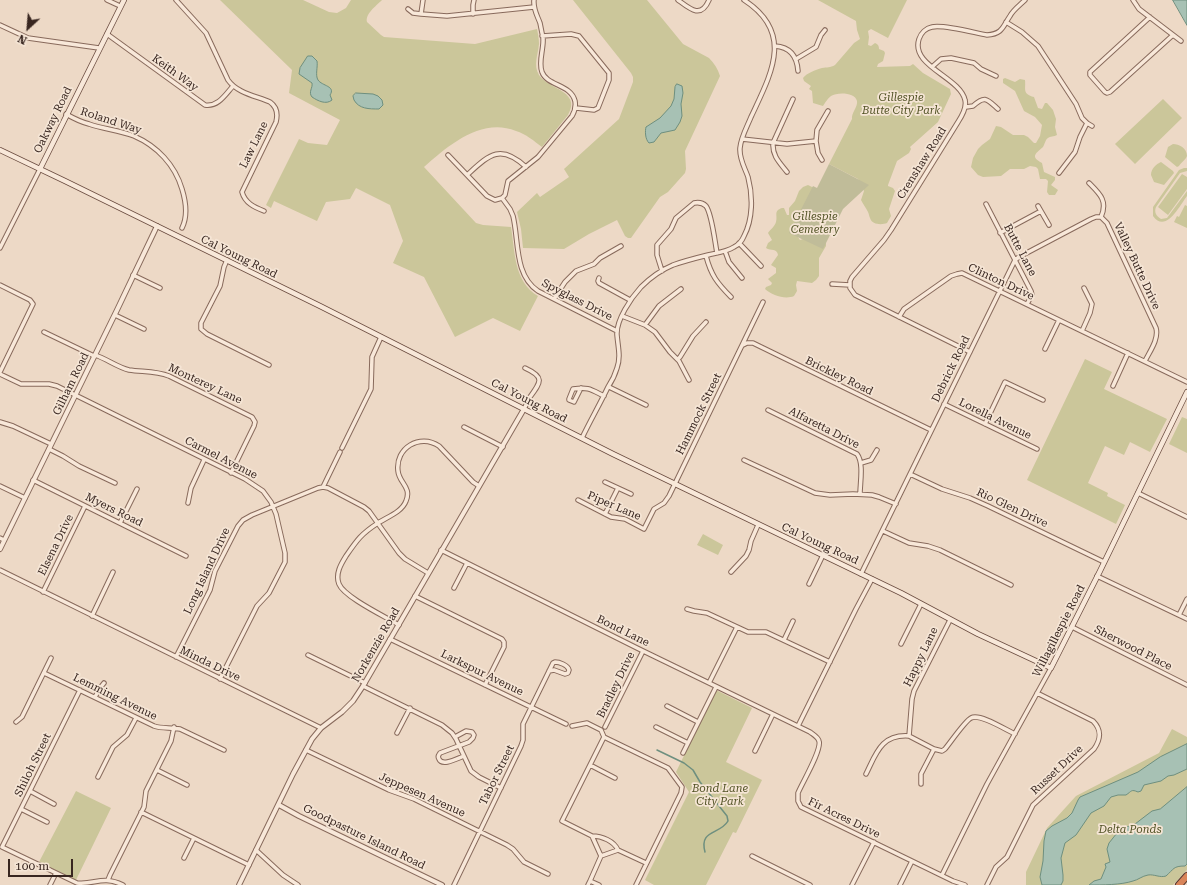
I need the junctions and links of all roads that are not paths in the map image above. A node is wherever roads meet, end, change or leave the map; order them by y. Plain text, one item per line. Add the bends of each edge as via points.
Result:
1 (107, 0) edge
2 (124, 0) edge
3 (176, 0) edge
4 (423, 0) edge
5 (474, 0) edge
6 (534, 0) edge
7 (678, 0) edge
8 (708, 0) edge
9 (744, 0) edge
10 (1025, 0) edge
11 (1133, 0) edge
12 (120, 6) junction
13 (534, 7) junction
14 (408, 9) dead end
15 (421, 14) junction
16 (473, 14) junction
17 (1150, 17) junction
18 (1006, 22) junction
19 (0, 25) edge
20 (826, 30) dead end
21 (107, 34) junction
22 (1174, 35) junction
23 (542, 36) junction
24 (1181, 41) dead end
25 (775, 46) junction
26 (99, 48) junction
27 (796, 59) junction
28 (932, 67) junction
29 (798, 71) dead end
30 (996, 76) dead end
31 (233, 86) junction
32 (793, 99) dead end
33 (966, 106) junction
34 (576, 108) junction
35 (998, 109) dead end
36 (828, 111) dead end
37 (66, 114) junction
38 (1087, 123) junction
39 (1092, 126) dead end
40 (742, 139) junction
41 (816, 142) junction
42 (773, 143) junction
43 (0, 150) edge
44 (448, 155) dead end
45 (822, 160) dead end
46 (526, 167) junction
47 (40, 169) junction
48 (787, 172) dead end
49 (1059, 173) dead end
50 (467, 175) junction
51 (1089, 183) dead end
52 (502, 198) junction
53 (986, 204) dead end
54 (1038, 206) dead end
55 (264, 211) dead end
56 (1042, 211) junction
57 (1101, 217) junction
58 (1049, 225) dead end
59 (157, 226) junction
60 (182, 228) dead end
61 (1000, 233) junction
62 (739, 243) junction
63 (620, 246) dead end
64 (0, 248) edge
65 (725, 251) junction
66 (717, 253) junction
67 (706, 256) junction
68 (227, 260) junction
69 (1015, 261) junction
70 (761, 266) dead end
71 (662, 271) junction
72 (133, 275) junction
73 (600, 278) dead end
74 (742, 278) dead end
75 (832, 284) dead end
76 (0, 285) edge
77 (850, 285) junction
78 (160, 288) dead end
79 (1084, 288) dead end
80 (681, 289) dead end
81 (1000, 291) junction
82 (731, 297) dead end
83 (554, 299) junction
84 (630, 300) junction
85 (764, 302) dead end
86 (1027, 304) junction
87 (115, 315) junction
88 (622, 316) junction
89 (899, 317) junction
90 (1059, 320) junction
91 (706, 322) dead end
92 (645, 325) junction
93 (144, 329) dead end
94 (618, 331) junction
95 (1082, 331) junction
96 (44, 332) dead end
97 (381, 337) junction
98 (741, 349) junction
99 (1045, 349) dead end
100 (970, 352) junction
101 (1128, 353) junction
102 (95, 355) junction
103 (678, 359) junction
104 (1145, 361) junction
105 (269, 365) dead end
106 (525, 368) dead end
107 (0, 373) edge
108 (689, 380) dead end
109 (1187, 382) edge
110 (1113, 386) dead end
111 (609, 387) junction
112 (581, 388) dead end
113 (1187, 392) edge
114 (75, 396) junction
115 (604, 396) junction
116 (1043, 400) dead end
117 (944, 404) junction
118 (646, 405) dead end
119 (524, 409) junction
120 (768, 410) dead end
121 (0, 422) edge
122 (985, 424) junction
123 (464, 427) dead end
124 (931, 430) junction
125 (582, 438) junction
126 (50, 446) junction
127 (502, 447) junction
128 (1037, 449) dead end
129 (876, 450) dead end
130 (204, 460) junction
131 (744, 460) dead end
132 (861, 464) junction
133 (231, 473) junction
134 (910, 474) junction
135 (33, 480) junction
136 (605, 482) dead end
137 (114, 483) dead end
138 (674, 484) junction
139 (0, 486) edge
140 (479, 486) junction
141 (323, 487) junction
142 (618, 488) junction
143 (137, 489) dead end
144 (1138, 493) junction
145 (631, 494) dead end
146 (860, 494) junction
147 (24, 498) junction
148 (578, 500) dead end
149 (188, 503) dead end
150 (896, 504) junction
151 (85, 506) junction
152 (273, 507) junction
153 (605, 514) junction
154 (1187, 517) edge
155 (120, 523) junction
156 (378, 523) junction
157 (758, 525) junction
158 (644, 529) joint
159 (883, 531) junction
160 (2, 539) edge
161 (0, 549) edge
162 (441, 550) junction
163 (823, 555) junction
164 (186, 556) dead end
165 (1104, 562) junction
166 (467, 563) junction
167 (0, 570) edge
168 (113, 572) dead end
169 (731, 572) dead end
170 (428, 573) junction
171 (861, 574) junction
172 (1097, 576) junction
173 (872, 579) junction
174 (809, 584) dead end
175 (1011, 585) dead end
176 (454, 588) dead end
177 (43, 592) junction
178 (415, 596) junction
179 (1187, 599) edge
180 (921, 604) junction
181 (688, 609) dead end
182 (1179, 615) junction
183 (92, 616) junction
184 (1187, 619) edge
185 (950, 620) junction
186 (793, 621) dead end
187 (399, 625) junction
188 (737, 627) junction
189 (1072, 627) junction
190 (390, 639) junction
191 (784, 640) junction
192 (901, 644) dead end
193 (643, 651) junction
194 (308, 655) dead end
195 (176, 657) junction
196 (51, 658) dead end
197 (830, 662) junction
198 (1051, 668) junction
199 (549, 671) junction
200 (44, 673) junction
201 (220, 679) junction
202 (104, 683) dead end
203 (709, 683) junction
204 (364, 684) junction
205 (485, 685) junction
206 (1187, 685) edge
207 (716, 687) junction
208 (80, 690) junction
209 (1037, 693) junction
210 (95, 698) junction
211 (667, 706) dead end
212 (531, 707) junction
213 (410, 708) junction
214 (773, 714) junction
215 (136, 718) junction
216 (16, 722) dead end
217 (698, 722) junction
218 (566, 724) dead end
219 (573, 726) dead end
220 (798, 726) junction
221 (605, 727) dead end
222 (656, 727) dead end
223 (174, 728) junction
224 (321, 728) junction
225 (397, 733) dead end
226 (1015, 734) junction
227 (909, 736) junction
228 (455, 737) junction
229 (604, 737) junction
230 (688, 743) junction
231 (460, 746) junction
232 (934, 749) junction
233 (224, 750) dead end
234 (306, 750) junction
235 (755, 751) dead end
236 (683, 753) dead end
237 (464, 756) junction
238 (590, 765) junction
239 (157, 770) junction
240 (866, 774) dead end
241 (98, 777) dead end
242 (615, 778) dead end
243 (921, 784) dead end
244 (187, 785) dead end
245 (501, 788) junction
246 (30, 791) junction
247 (54, 804) dead end
248 (279, 805) junction
249 (21, 809) junction
250 (141, 812) junction
251 (47, 822) dead end
252 (479, 831) junction
253 (592, 836) junction
254 (194, 838) junction
255 (874, 842) junction
256 (1, 847) edge
257 (256, 850) junction
258 (618, 850) junction
259 (601, 856) junction
260 (752, 856) dead end
261 (184, 858) dead end
262 (912, 861) junction
263 (646, 863) junction
264 (248, 865) junction
265 (56, 873) junction
266 (548, 874) dead end
267 (942, 875) junction
268 (1187, 876) edge
269 (108, 880) junction
270 (590, 881) junction
271 (50, 885) edge
272 (123, 885) edge
273 (239, 885) edge
274 (298, 885) edge
275 (442, 885) edge
276 (454, 885) edge
277 (588, 885) edge
278 (599, 885) edge
279 (636, 885) edge
280 (810, 885) edge
281 (852, 885) edge
282 (900, 885) edge
283 (965, 885) edge
284 (987, 885) edge
285 (1178, 885) edge

1 - 12 street
2 - 12 main road, Oakway Road
3 - 31 street via 206,33
4 - 15 street
5 - 16 street
6 - 13 street
7 - 8 street via 690,9 700,11
9 - 25 street via 766,21 772,31
10 - 18 street
11 - 17 street via 1138,8
12 - 21 main road, Oakway Road
13 - 16 street
13 - 23 street
14 - 15 street
15 - 16 street
17 - 22 street
17 - 22 street via 1090,72 1105,92 1110,92
18 - 28 street via 1002,30 991,35 938,26 927,29 920,37 918,49 922,58
18 - 38 street via 1038,46
19 - 26 street via 28,38
20 - 27 street via 816,47
21 - 26 main road, Oakway Road
21 - 31 street, Keith Way via 205,105 217,103
22 - 24 street
23 - 34 street via 542,73 571,93
23 - 34 street via 579,36 609,73 609,80 598,108
25 - 27 street via 785,48
25 - 40 street via 774,60 767,80
26 - 37 main road, Oakway Road
27 - 29 street
28 - 30 street via 941,59 951,58 974,63 980,69
28 - 33 street via 961,92 966,100
31 - 55 street, Law Lane via 270,102 276,111 276,122 242,192 246,201
32 - 42 street
33 - 35 street via 973,106 983,99
33 - 77 street, Crenshaw Road via 891,230 855,273
34 - 46 street via 540,155
36 - 41 street via 817,130
37 - 47 main road, Oakway Road
37 - 60 street, Roland Way via 90,124 133,136 161,154 173,169 182,190 186,213
38 - 39 street
38 - 49 street via 1076,152
40 - 42 street
40 - 62 street via 740,154 750,186 751,212 748,229
41 - 42 street
41 - 45 street
42 - 48 street via 775,157
43 - 47 main road, Cal Young Road
44 - 50 street
46 - 50 street via 513,157 495,154 485,158
46 - 52 street via 508,181
47 - 59 main road, Cal Young Road
47 - 64 street, Oakway Road
50 - 52 street via 489,198
51 - 57 street, Valley Butte Drive via 1103,200 1104,210
52 - 83 street, Spyglass Drive via 513,216 524,276 535,289
53 - 61 street, Butte Lane
54 - 56 street
56 - 58 street
56 - 61 street
57 - 69 street, Debrick Road via 1091,218 1019,256
57 - 104 street, Valley Butte Drive via 1107,224 1156,331 1156,339
59 - 68 main road, Cal Young Road
59 - 72 street, Gilham Road
61 - 69 street, Butte Lane
62 - 65 street, Spyglass Drive
62 - 70 street
63 - 83 street via 594,264 573,274 562,284
65 - 66 street, Spyglass Drive
65 - 74 street via 729,262
66 - 67 street, Spyglass Drive
66 - 71 street via 709,211 703,204 694,203 676,218 658,245 657,255
67 - 71 street, Spyglass Drive
67 - 82 street via 713,277
68 - 97 main road, Cal Young Road
68 - 105 street via 220,286 201,323 201,329
69 - 81 street, Debrick Road
69 - 86 street, Butte Lane via 1032,291
71 - 84 street, Spyglass Drive via 645,283
72 - 78 street
72 - 87 street, Gilham Road
73 - 84 street via 599,283
75 - 77 street
76 - 107 street via 33,303
77 - 89 street via 855,296
79 - 95 street via 1092,304
80 - 92 street via 659,306
81 - 86 street, Clinton Drive
81 - 89 street, Clinton Drive via 962,273 957,274 904,309
81 - 100 street, Debrick Road
83 - 94 street, Spyglass Drive
84 - 88 street, Spyglass Drive
85 - 98 street, Hammock Street
86 - 90 street, Clinton Drive
87 - 93 street
87 - 102 street, Gilham Road
88 - 92 street
88 - 94 street, Spyglass Drive
89 - 100 street
90 - 95 street, Clinton Drive
90 - 99 street
91 - 103 street via 694,334
92 - 103 street via 655,332
94 - 111 street, Spyglass Drive via 619,360
95 - 101 street, Clinton Drive
96 - 102 street, Monterey Lane
97 - 119 main road, Cal Young Road
97 - 141 street via 372,355 371,389
98 - 124 street, Brickley Road via 746,343 753,344
98 - 138 street, Hammock Street
100 - 117 street, Debrick Road
101 - 104 street, Clinton Drive
101 - 110 street
102 - 114 street, Gilham Road
102 - 133 street, Monterey Lane via 123,368 175,378 250,416 254,420 254,426
103 - 108 street
104 - 109 street, Clinton Drive
106 - 119 street via 538,376 539,382
107 - 114 street, Carmel Avenue via 21,384 54,385
111 - 115 street, Spyglass Drive
111 - 118 street
112 - 115 street via 586,387
113 - 144 main road, Willagillespie Road
114 - 126 street, Gilham Road
114 - 130 street, Carmel Avenue
115 - 125 street, Spyglass Drive
116 - 122 street via 1006,382
117 - 122 street, Lorella Avenue
117 - 124 street, Debrick Road
119 - 125 main road, Cal Young Road
119 - 127 street, Norkenzie Road
120 - 132 street, Alfaretta Drive via 854,452
121 - 126 street via 13,426
122 - 128 street, Lorella Avenue
123 - 127 street
124 - 134 street, Debrick Road
125 - 138 main road, Cal Young Road
126 - 135 street, Gilham Road
126 - 137 street via 79,466
127 - 140 street, Norkenzie Road
129 - 132 street via 871,460
130 - 133 street, Carmel Avenue
130 - 149 street via 191,488
131 - 146 street via 815,493
132 - 146 street, Alfaretta Drive
133 - 152 street, Carmel Avenue via 259,488
134 - 150 street, Debrick Road
134 - 165 street, Rio Glen Drive via 942,489 986,504
135 - 147 street, Gilham Road
135 - 151 street, Myers Road
136 - 142 street
138 - 157 main road, Cal Young Road
138 - 158 street, Hammock Street via 665,501 653,511
139 - 147 street
140 - 156 street via 437,445 428,441 416,442 405,450 398,465 399,475 408,491 406,502
140 - 162 street, Norkenzie Road
141 - 152 street, Long Island Drive
141 - 156 street via 362,505
142 - 145 street
142 - 153 street
143 - 155 street
144 - 154 street
144 - 165 main road, Willagillespie Road
146 - 150 street via 879,497
147 - 160 street, Gilham Road
148 - 153 street, Piper Lane
150 - 159 street, Debrick Road
151 - 155 street, Myers Road
151 - 177 street, Elsena Drive
152 - 195 street, Long Island Drive via 249,516 236,528 215,571 210,590
152 - 201 street, Carmel Avenue via 284,553 284,564 269,593 256,606
153 - 158 street, Piper Lane via 625,519
155 - 164 street, Myers Road
156 - 170 street via 405,559
156 - 187 street via 357,540 340,566 338,580 346,593
157 - 163 main road, Cal Young Road
157 - 169 street via 746,556
159 - 171 street, Debrick Road
159 - 175 street via 909,543 940,550
160 - 161 street, Gilham Road
162 - 166 street, Bond Lane
162 - 170 street, Norkenzie Road
163 - 171 main road, Cal Young Road
163 - 174 street
165 - 172 main road, Willagillespie Road
166 - 176 street
166 - 193 street, Bond Lane
167 - 177 street, Minda Drive
168 - 183 street
170 - 178 street, Norkenzie Road
171 - 173 main road, Cal Young Road
172 - 182 street
172 - 189 main road, Willagillespie Road
173 - 180 main road, Cal Young Road
173 - 197 street
177 - 183 street, Minda Drive
178 - 187 street, Norkenzie Road
178 - 205 street via 502,639 504,647
179 - 182 street
180 - 185 main road, Cal Young Road
180 - 192 street
181 - 188 street via 707,613
182 - 184 street
183 - 195 street, Minda Drive
185 - 198 main road, Cal Young Road
185 - 227 street, Happy Lane via 914,692
186 - 191 street
187 - 190 street, Norkenzie Road
188 - 191 street via 750,633 766,632
188 - 203 street
189 - 198 main road, Willagillespie Road
189 - 206 street, Sherwood Place
190 - 204 street, Norkenzie Road
190 - 205 street, Larkspur Avenue
191 - 197 street
193 - 203 street, Bond Lane
193 - 221 street, Bradley Drive
194 - 204 street
195 - 201 street, Minda Drive
196 - 200 street
197 - 220 street
198 - 209 street, Willagillespie Road
199 - 199 street via 556,661 567,666 569,670 566,674
199 - 212 street, Tabor Street
200 - 208 street, Lemming Avenue
200 - 216 street via 21,720
201 - 224 street, Minda Drive
202 - 210 street
203 - 207 street, Bond Lane
204 - 213 street
204 - 224 street, Norkenzie Road via 353,701
205 - 212 street, Larkspur Avenue
207 - 214 street, Bond Lane
207 - 217 street
208 - 210 street, Lemming Avenue
208 - 246 street, Shiloh Street
209 - 226 street, Willagillespie Road
209 - 284 street, Russet Drive via 1093,721 1099,731 1099,738 1094,749 1033,805 1007,857 996,867
210 - 215 street, Lemming Avenue
211 - 217 street
212 - 218 street, Larkspur Avenue
212 - 245 street, Tabor Street via 523,724 521,746
213 - 225 street
213 - 228 street via 442,724
214 - 220 street, Bond Lane
214 - 235 street
215 - 223 street, Lemming Avenue via 156,727
215 - 241 street via 127,735 113,746
217 - 230 street
219 - 229 street via 587,723 600,729
220 - 255 street, Fir Acres Drive via 814,735 820,745 798,793 799,804 808,811
222 - 230 street
223 - 233 street, Lemming Avenue
223 - 239 street via 171,741
224 - 234 street, Norkenzie Road
226 - 232 street via 984,718 973,717 943,751
226 - 267 street, Willagillespie Road
227 - 232 street
227 - 240 street via 892,738 884,743 877,751
228 - 231 street
228 - 231 street via 468,731 473,733 474,737 471,740
229 - 238 street
229 - 263 street via 668,768 682,787
230 - 236 street
231 - 237 street
231 - 237 street via 440,753 439,759 445,763
232 - 243 street via 921,774
234 - 248 street, Norkenzie Road
234 - 252 street, Jeppesen Avenue
237 - 245 street via 475,774
238 - 242 street
238 - 253 street via 562,821
239 - 244 street
239 - 250 street via 146,791
245 - 252 street, Tabor Street
246 - 247 street
246 - 249 street, Shiloh Street
248 - 257 street, Norkenzie Road
248 - 275 street, Goodpasture Island Road
249 - 251 street
249 - 256 street, Shiloh Street
250 - 254 street
250 - 269 street
252 - 266 street, Jeppesen Avenue via 507,845 524,862
252 - 276 street, Tabor Street
253 - 258 street via 599,836 616,845
253 - 259 street
254 - 261 street
254 - 264 street
255 - 262 street, Fir Acres Drive
255 - 281 street
256 - 265 street
257 - 264 street, Norkenzie Road
257 - 274 street via 287,879
258 - 259 street
258 - 263 street
259 - 270 street
260 - 280 street
262 - 267 street, Fir Acres Drive
262 - 282 street
263 - 279 street
264 - 273 street, Norkenzie Road
265 - 269 street via 82,884
265 - 271 street
267 - 283 street, Fir Acres Drive
268 - 285 highway
269 - 272 street
270 - 277 street
270 - 278 street

